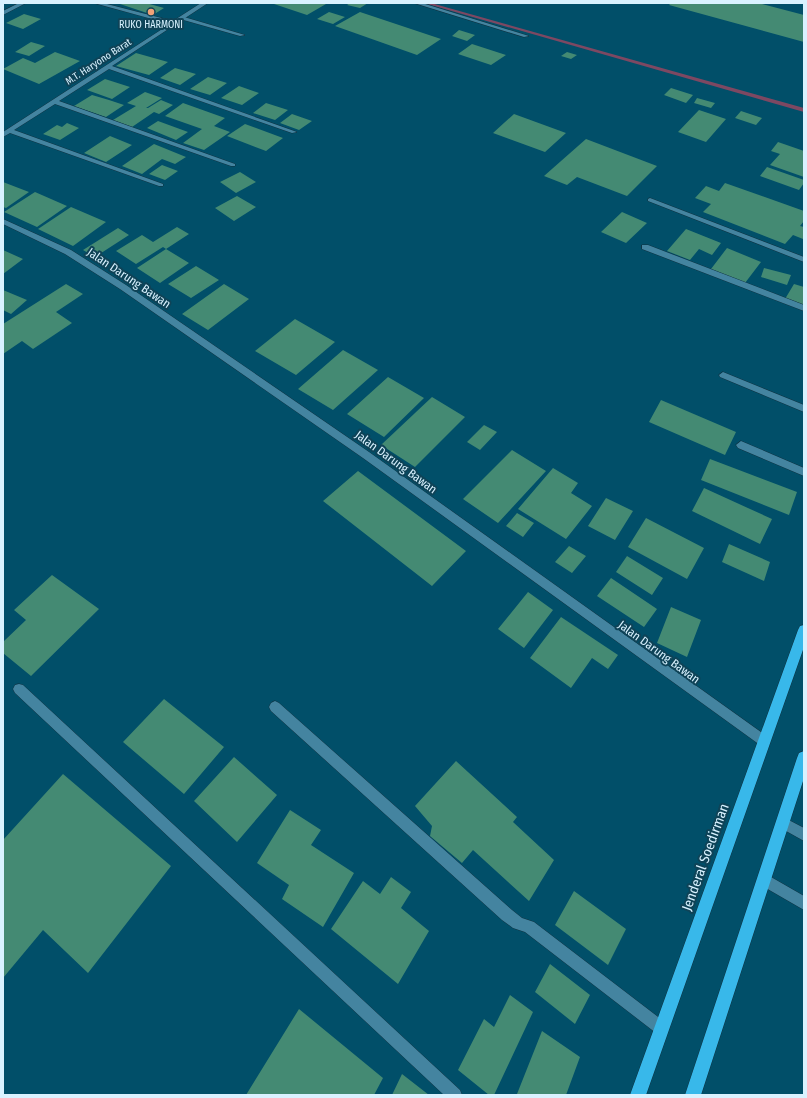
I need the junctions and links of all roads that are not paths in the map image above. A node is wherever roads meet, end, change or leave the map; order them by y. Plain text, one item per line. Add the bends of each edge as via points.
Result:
1 (23, 3) edge
2 (97, 3) edge
3 (205, 3) edge
4 (417, 3) edge
5 (3, 13) edge
6 (182, 18) junction
7 (173, 23) junction
8 (242, 35) dead end
9 (526, 36) dead end
10 (107, 66) junction
11 (53, 101) junction
12 (10, 131) junction
13 (294, 132) dead end
14 (3, 135) edge
15 (233, 165) dead end
16 (161, 184) dead end
17 (650, 200) dead end
18 (3, 221) edge
19 (646, 246) dead end
20 (804, 260) edge
21 (804, 308) edge
22 (723, 375) dead end
23 (804, 409) edge
24 (741, 445) dead end
25 (804, 472) edge
26 (804, 630) edge
27 (19, 689) dead end
28 (275, 707) dead end
29 (764, 741) junction
30 (804, 758) edge
31 (782, 823) junction
32 (804, 835) edge
33 (764, 879) junction
34 (804, 903) edge
35 (661, 1028) junction
36 (455, 1095) edge
37 (638, 1095) edge
38 (693, 1095) edge

1 - 5 street
2 - 7 street
3 - 6 street, M.T. Haryono Barat
4 - 9 street
6 - 7 street, M.T. Haryono Barat
6 - 8 street
7 - 10 street, M.T. Haryono Barat
10 - 11 street, M.T. Haryono Barat
10 - 13 street
11 - 12 street, M.T. Haryono Barat
11 - 15 street
12 - 14 street, M.T. Haryono Barat
12 - 16 street
17 - 20 street
18 - 29 street, Jalan Darung Bawan via 68,252 123,287 366,455
19 - 21 street
22 - 23 street
24 - 25 street
26 - 29 highway, Jenderal Soedirman
27 - 36 street
28 - 35 street via 507,915 529,927
29 - 35 highway, Jenderal Soedirman
30 - 31 highway
31 - 32 street
31 - 33 highway
33 - 34 street
33 - 38 highway
35 - 37 highway, Jenderal Soedirman

